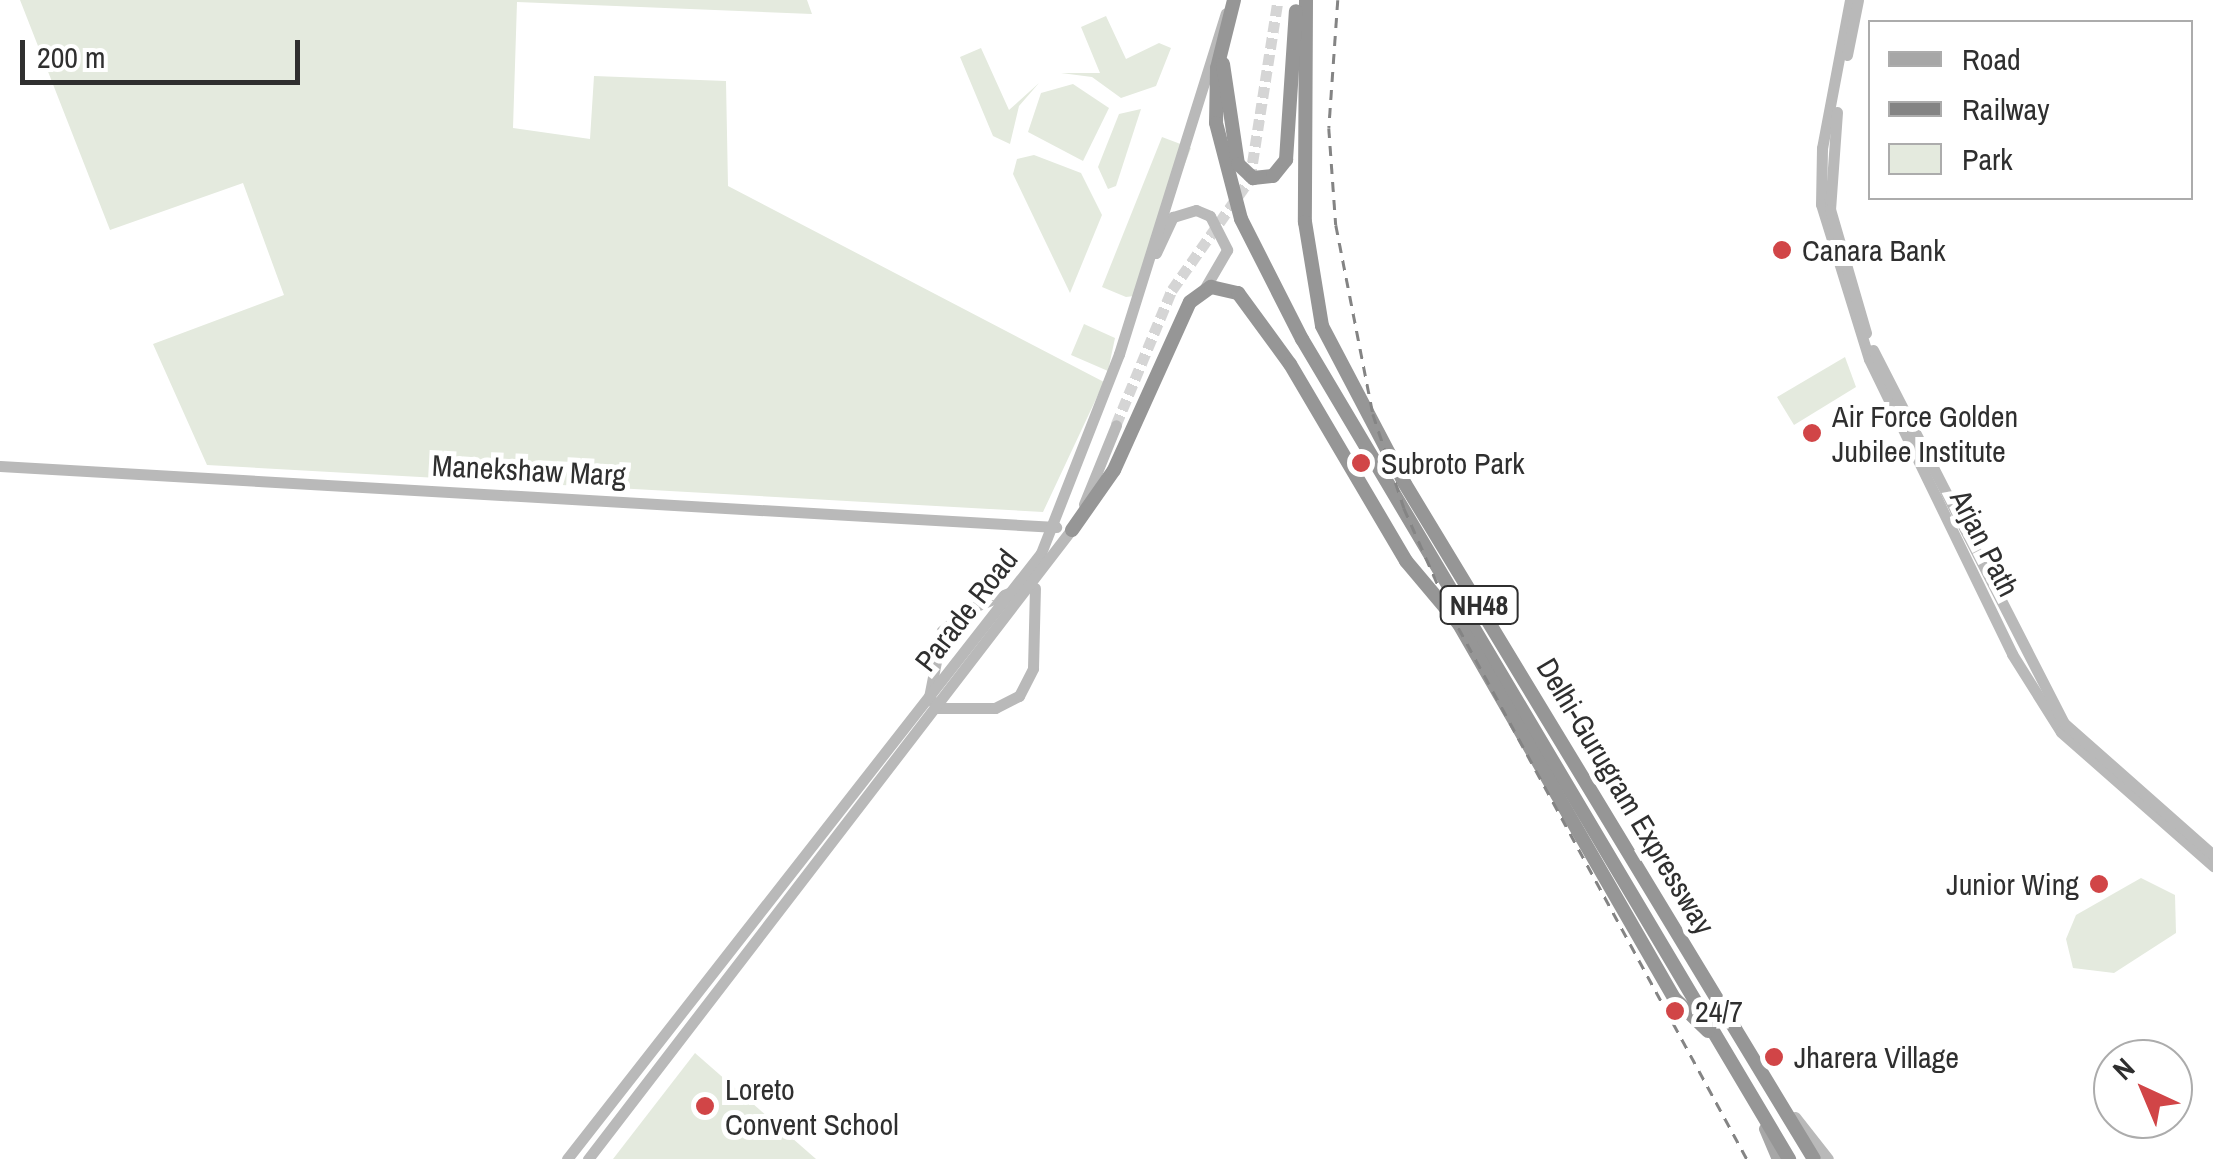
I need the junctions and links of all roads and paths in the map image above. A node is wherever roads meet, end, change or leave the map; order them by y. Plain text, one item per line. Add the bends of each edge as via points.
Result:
1 (1234, 0) edge
2 (1302, 0) edge
3 (1850, 0) edge
4 (1858, 0) edge
5 (1220, 55) junction
6 (1205, 288) junction
7 (1136, 298) junction
8 (1116, 425) tunnel mouth
9 (0, 466) edge
10 (1056, 527) junction
11 (1072, 530) junction
12 (1035, 585) junction
13 (1016, 590) junction
14 (929, 697) junction
15 (938, 708) junction
16 (2213, 855) edge
17 (2213, 866) edge
18 (726, 956) junction
19 (740, 965) junction
20 (1717, 1038) junction
21 (1767, 1082) junction
22 (1747, 1089) junction
23 (567, 1159) edge
24 (588, 1159) edge
25 (1778, 1159) edge
26 (1789, 1159) edge
27 (1814, 1159) edge
28 (1828, 1159) edge

1 - 5 highway, NH48
1 - 7 street, Parade Road via 1202,75
2 - 5 highway via 1287,154 1273,176 1253,178 1238,164
2 - 21 highway, Delhi-Gurugram Expressway / NH48 via 1306,222 1322,326 1405,484
3 - 17 street, Arjan Path via 1822,148 1821,204 1868,358 2012,654 2061,732
4 - 16 street, Arjan Path via 1830,156 1830,210 1870,342 2064,723
5 - 20 highway, Delhi-Gurugram Expressway / NH48 via 1216,123 1246,230 1302,338
6 - 7 street via 1226,239 1210,216 1187,211 1168,224
6 - 11 highway via 1176,324 1114,470
6 - 20 highway via 1231,290 1258,315 1406,561 1459,624 1675,999
7 - 10 street, Parade Road
8 - 11 street, Parade Road
9 - 10 street, Manekshaw Marg
10 - 13 street, Parade Road
11 - 12 street, Parade Road
12 - 15 street, Parade Road
12 - 15 street via 1033,668 1020,696 995,708
13 - 14 street, Parade Road
13 - 14 street via 971,608 942,632
14 - 15 street
14 - 18 street, Parade Road
15 - 19 street, Parade Road
18 - 19 street
18 - 23 street, Parade Road
19 - 24 street, Parade Road
20 - 22 highway, Delhi-Gurugram Expressway / NH48
21 - 27 highway, Delhi-Gurugram Expressway / NH48
21 - 28 street
22 - 25 main road
22 - 26 highway, Delhi-Gurugram Expressway / NH48

